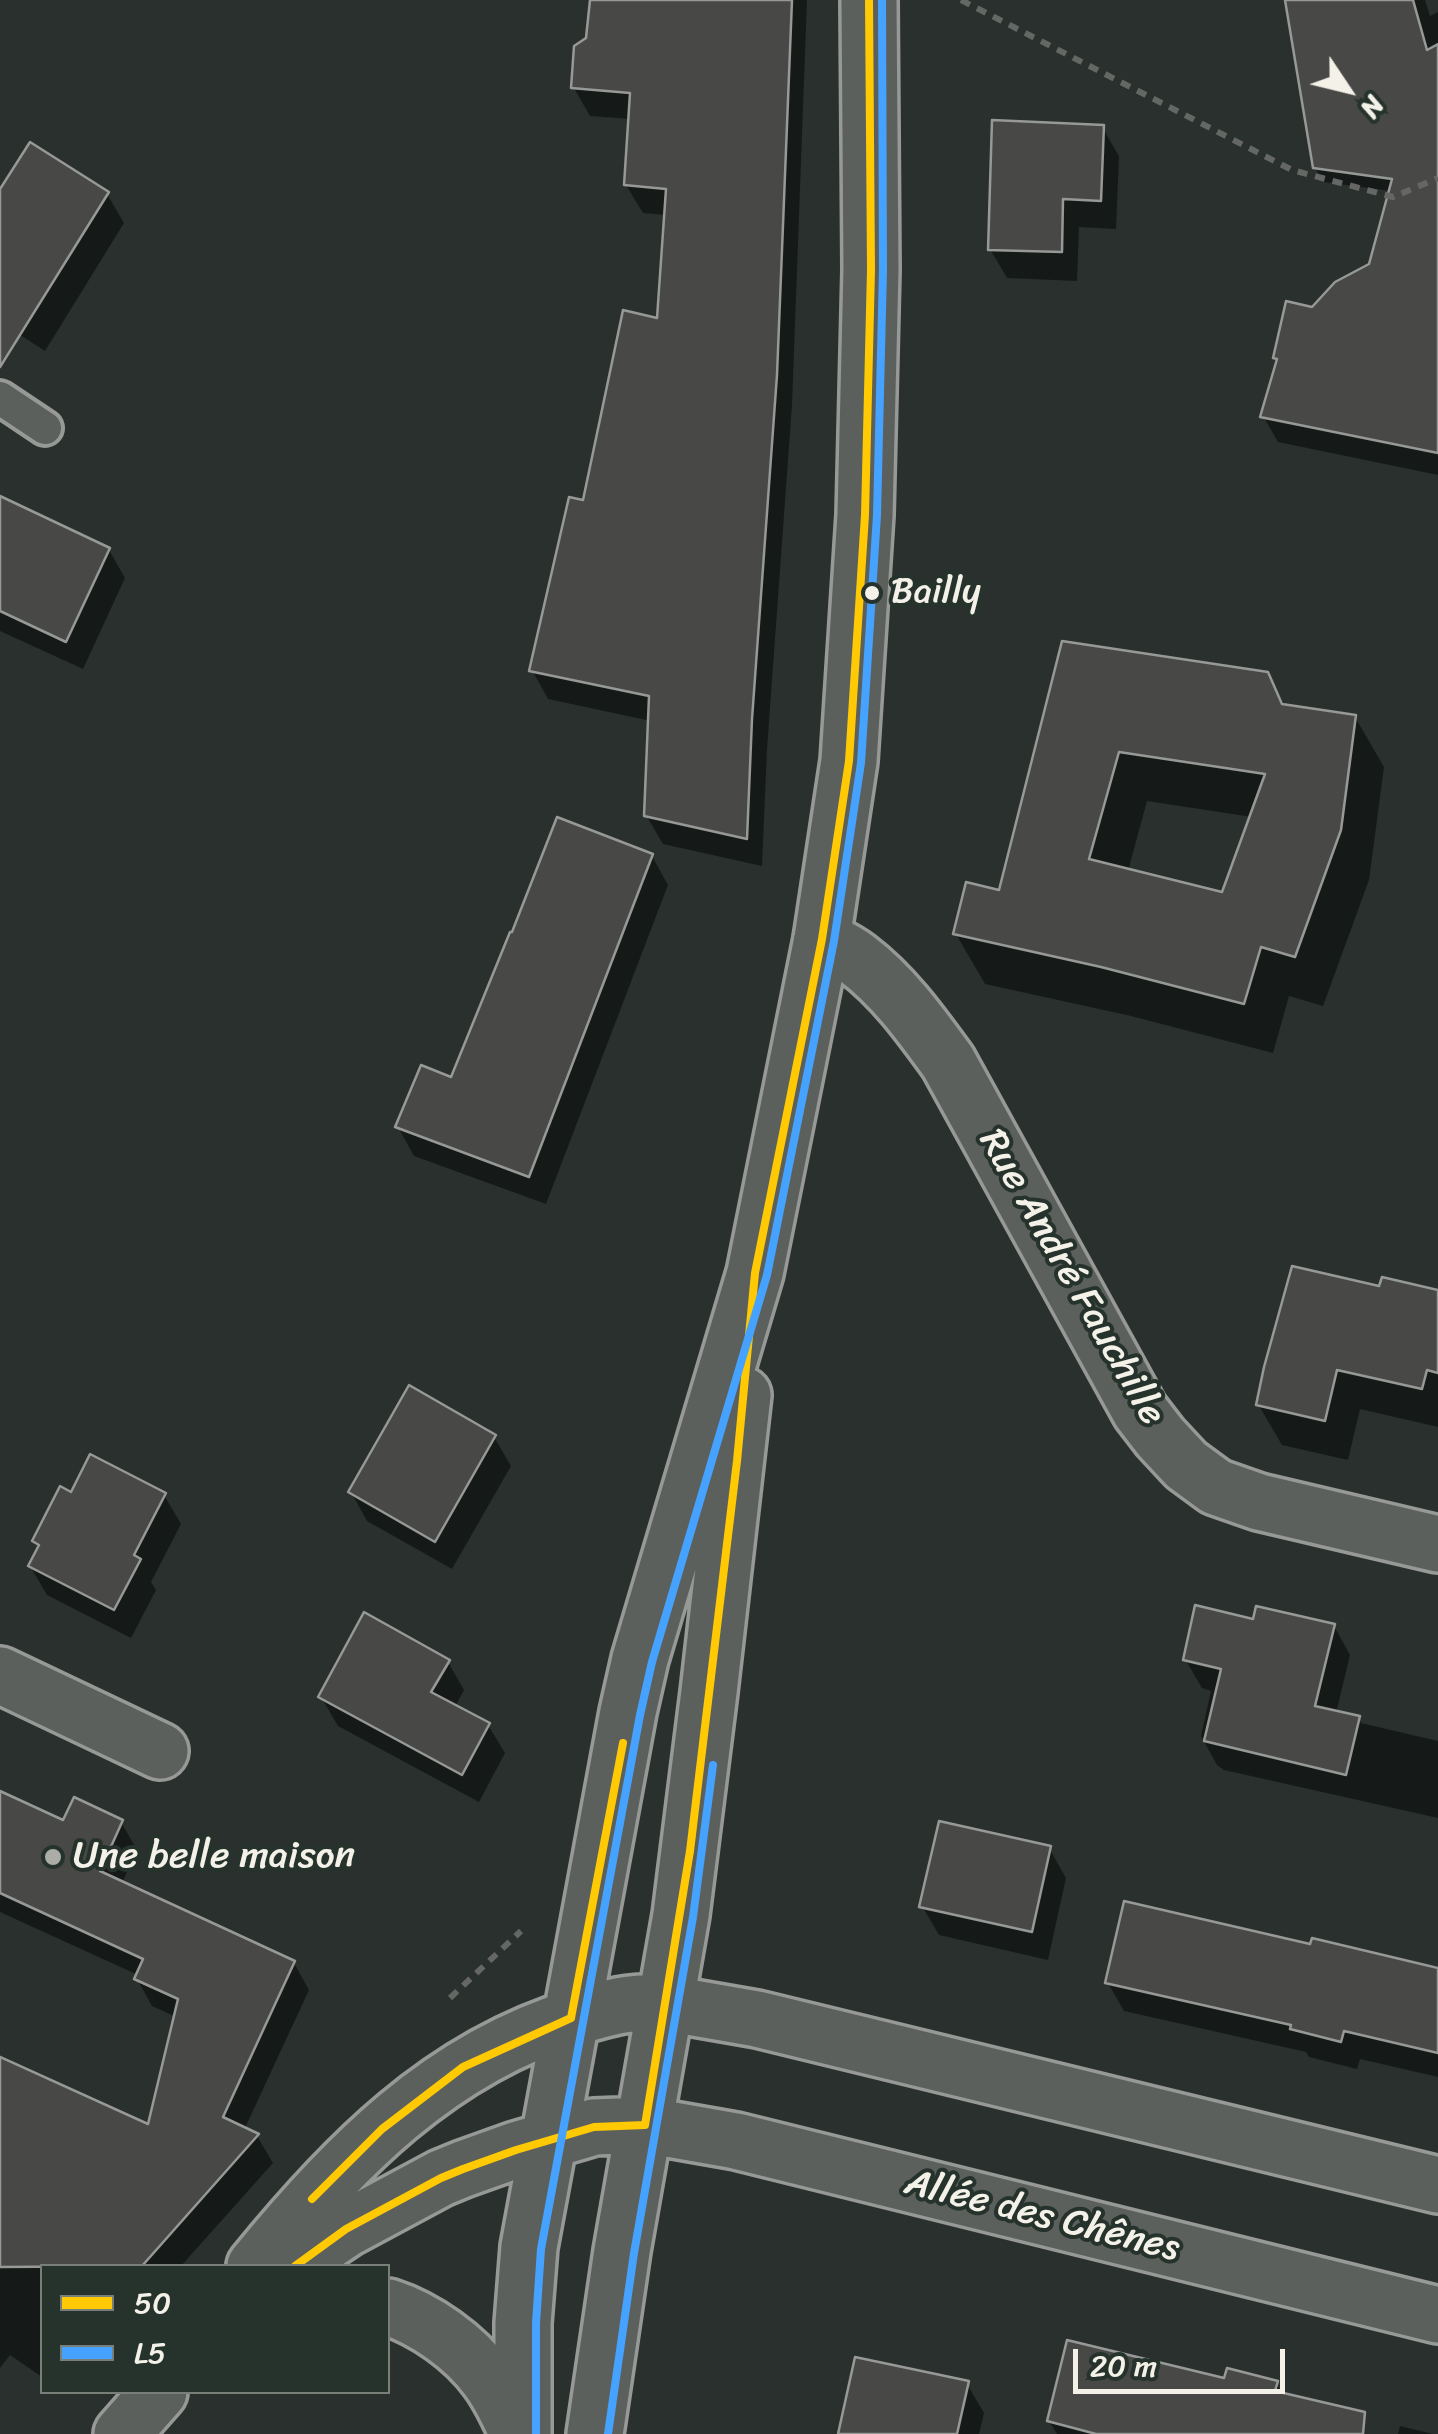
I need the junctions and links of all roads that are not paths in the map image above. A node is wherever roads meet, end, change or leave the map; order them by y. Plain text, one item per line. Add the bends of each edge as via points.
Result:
1 (869, 0) edge
2 (0, 398) edge
3 (45, 428) dead end
4 (822, 939) junction
5 (755, 1273) junction
6 (1438, 1544) edge
7 (0, 1676) edge
8 (160, 1752) dead end
9 (665, 2003) junction
10 (571, 2018) junction
11 (645, 2124) junction
12 (548, 2142) junction
13 (1438, 2185) edge
14 (258, 2264) edge
15 (297, 2264) edge
16 (390, 2308) edge
17 (1438, 2315) edge
18 (156, 2394) edge
19 (122, 2434) edge
20 (521, 2434) edge
21 (595, 2434) edge

1 - 4 street via 865,515 849,762
2 - 3 lane
4 - 5 street
4 - 6 street, Rue André Fauchille via 884,982 948,1062 1140,1410 1186,1465 1216,1487 1259,1502
5 - 9 street via 692,1833
5 - 10 street via 640,1659
7 - 8 street
9 - 10 street via 623,2004
9 - 11 street
9 - 13 street via 757,2019
10 - 12 street
10 - 14 street via 463,2066 409,2106 322,2188
11 - 12 street, Allée des Chênes via 594,2127
11 - 17 street, Allée des Chênes
11 - 21 street
12 - 15 street, Allée des Chênes via 441,2178
12 - 20 street via 524,2290
16 - 20 street via 469,2357
18 - 19 street

